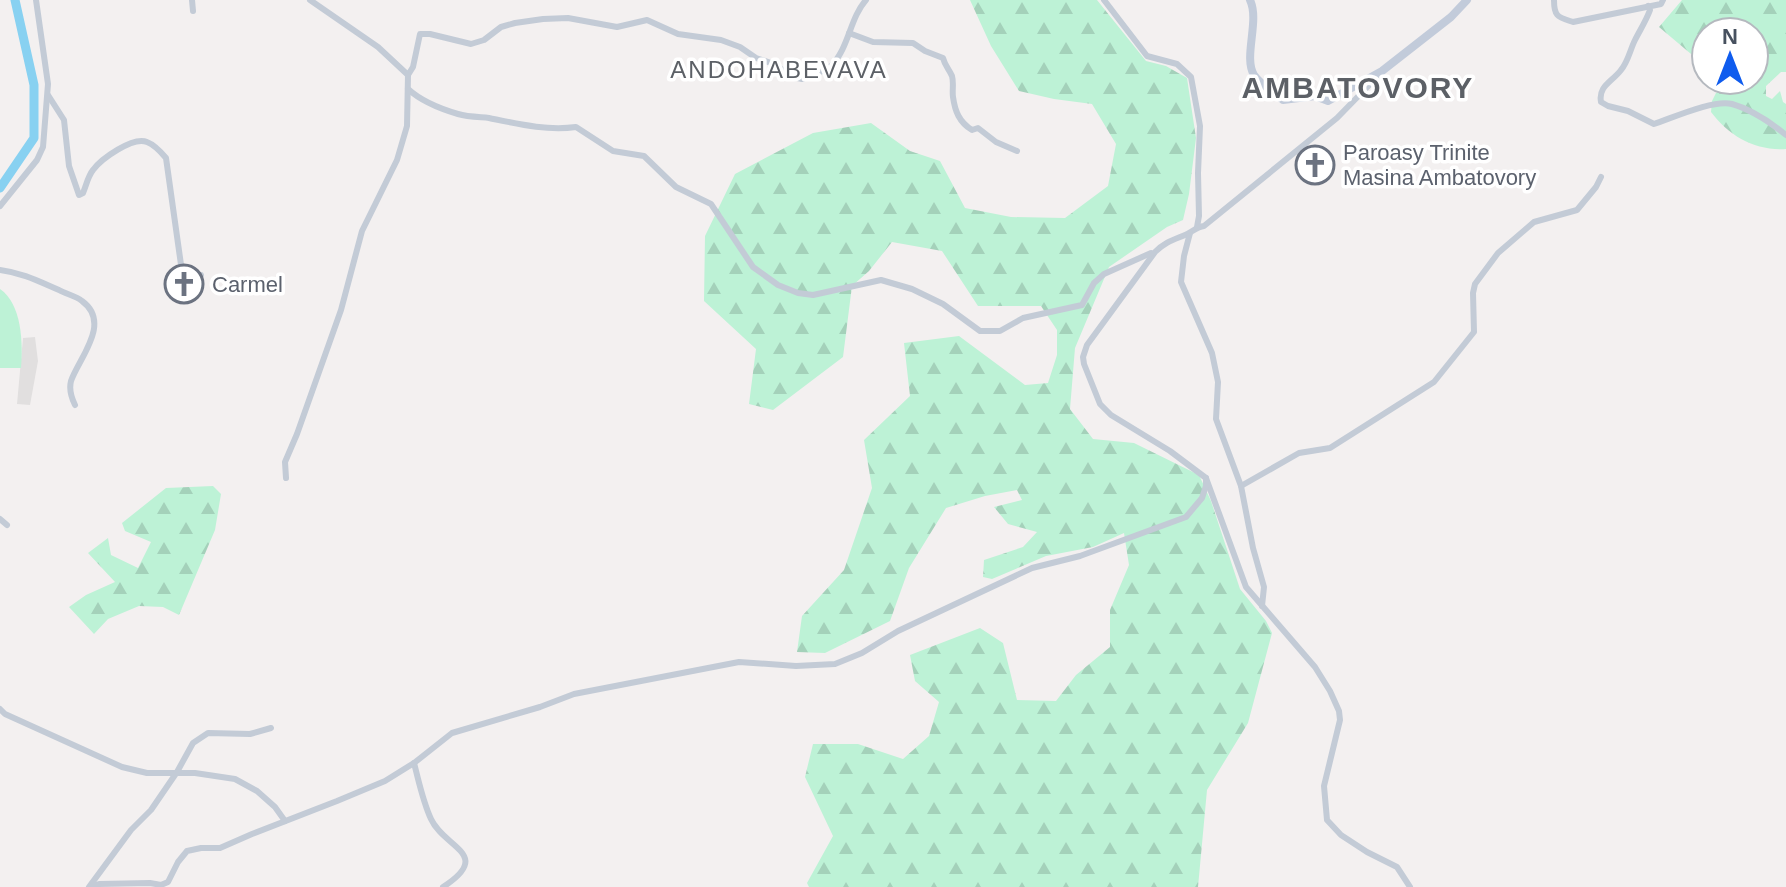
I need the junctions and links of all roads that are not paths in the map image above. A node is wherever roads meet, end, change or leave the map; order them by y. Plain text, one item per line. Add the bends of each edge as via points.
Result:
1 (36, 0) edge
2 (192, 0) edge
3 (310, 0) edge
4 (866, 0) edge
5 (1104, 0) edge
6 (1250, 0) edge
7 (1467, 0) edge
8 (1554, 0) edge
9 (1663, 0) edge
10 (1648, 6) junction
11 (193, 11) dead end
12 (849, 33) junction
13 (1382, 71) junction
14 (408, 75) junction
15 (408, 89) junction
16 (48, 95) junction
17 (1786, 135) edge
18 (1017, 151) dead end
19 (1601, 177) dead end
20 (0, 206) edge
21 (1197, 227) junction
22 (1190, 233) junction
23 (1155, 252) junction
24 (0, 270) edge
25 (201, 275) dead end
26 (75, 405) dead end
27 (286, 478) dead end
28 (1206, 478) junction
29 (1241, 486) junction
30 (0, 519) edge
31 (7, 525) dead end
32 (1262, 606) junction
33 (0, 709) edge
34 (271, 728) dead end
35 (414, 763) junction
36 (177, 772) junction
37 (285, 821) junction
38 (90, 887) edge
39 (443, 887) edge
40 (1410, 887) edge

1 - 16 street
2 - 11 street
3 - 14 street via 378,47
4 - 12 street
5 - 21 street via 1147,56 1177,64 1191,77 1200,126
6 - 13 street via 1253,73 1283,100 1315,96 1328,101
7 - 13 street
8 - 10 street via 1558,17 1573,22
9 - 10 street
10 - 17 street via 1646,21 1620,72 1601,89 1601,102 1654,124 1699,108 1732,104 1763,116
12 - 14 street via 830,67 802,79 740,47 678,34 647,20 617,27 543,19 501,27 471,44 420,34
12 - 18 street via 873,42 913,43 943,58 963,124
13 - 21 street via 1337,118
14 - 15 street
15 - 23 street via 460,115 576,127 613,151 644,156 676,187 711,204 753,267 798,293 813,295 877,279 943,304 980,331 1000,331 1023,318 1082,305 1104,274
15 - 27 street via 407,126 362,231 341,310 285,462
16 - 20 street via 43,147
16 - 25 street via 64,120 69,166 79,195 91,171 126,145 146,141 161,151 183,279
19 - 29 street via 1577,210 1534,222 1498,253 1475,284 1474,332 1434,382 1330,448 1299,453
21 - 22 street
22 - 23 street via 1168,240
22 - 29 street via 1181,282 1212,353 1218,382 1216,419
23 - 28 street via 1087,345 1084,364 1100,404 1111,415
24 - 26 street via 68,294 92,313 93,335 71,381
28 - 32 street via 1246,587
28 - 35 street via 1202,498 1186,517 1032,568 835,664 739,662 574,694 452,733
29 - 32 street via 1264,587
30 - 31 street
32 - 40 street via 1315,667 1339,711 1324,786 1327,820 1341,835 1397,867
33 - 36 street via 122,767
34 - 36 street via 250,734 208,733 193,743
35 - 37 street via 385,781
35 - 39 street via 430,818 464,857 463,872
36 - 37 street via 235,779 257,791
36 - 38 street
37 - 38 street via 220,848 187,851 161,885

